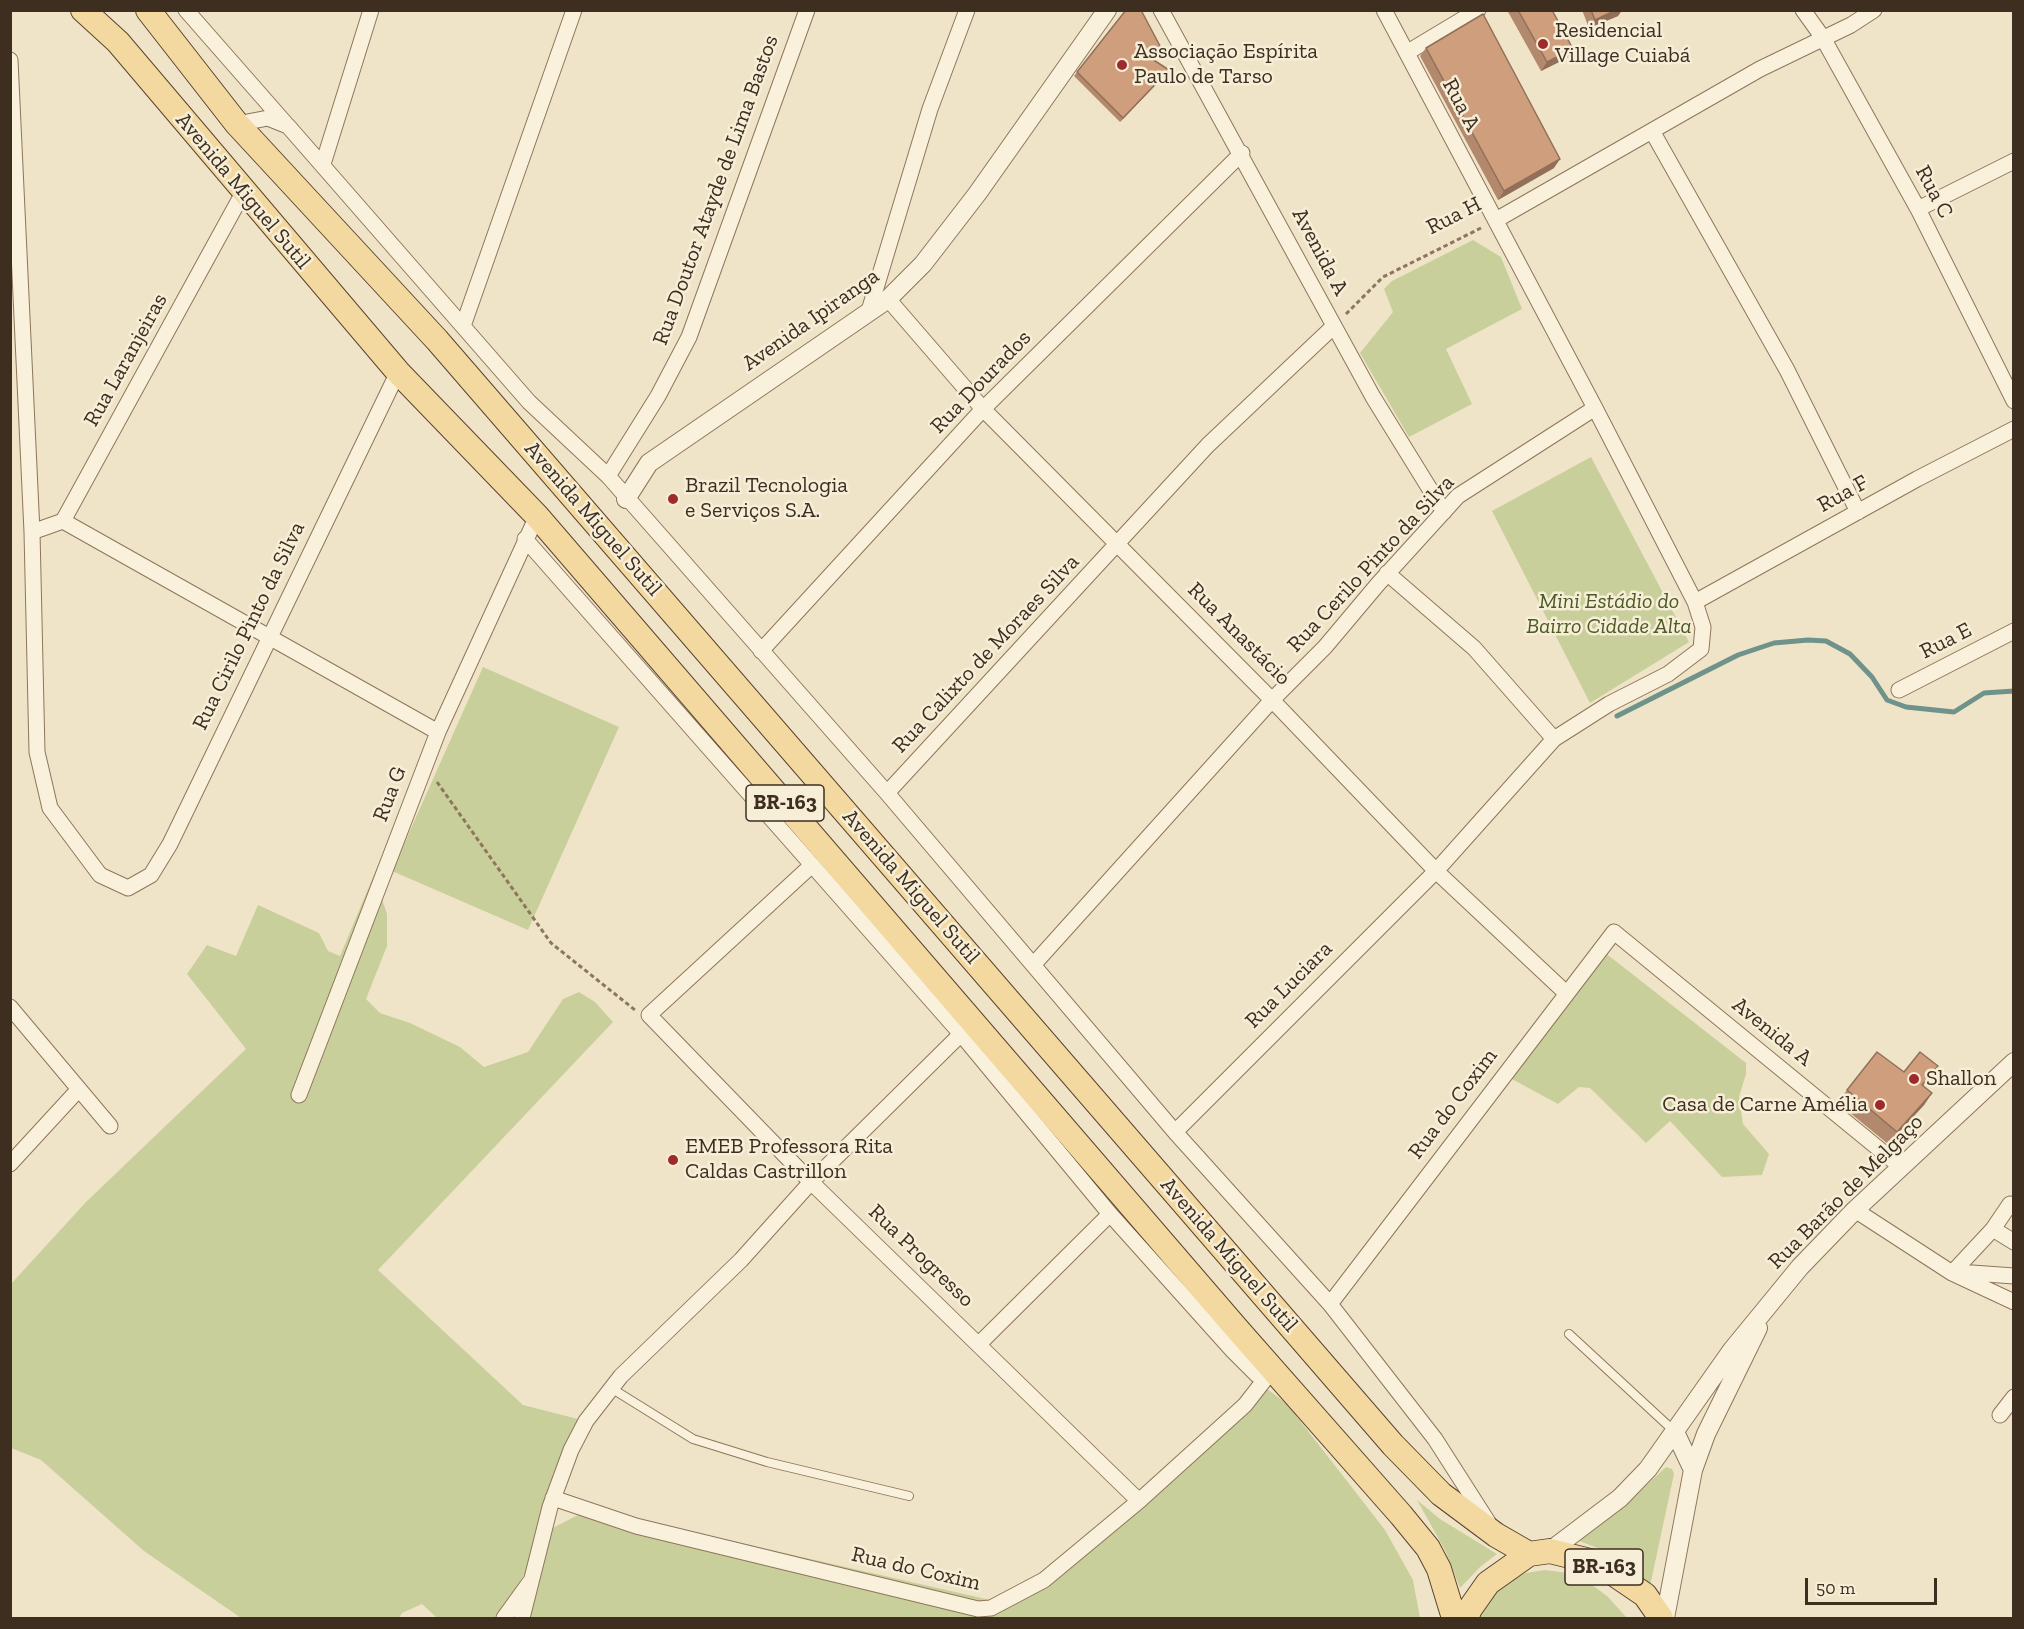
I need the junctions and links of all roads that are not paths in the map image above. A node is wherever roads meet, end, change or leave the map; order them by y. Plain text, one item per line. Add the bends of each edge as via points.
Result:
1 (83, 10) edge
2 (148, 10) edge
3 (186, 10) edge
4 (371, 10) edge
5 (574, 10) edge
6 (807, 10) edge
7 (967, 10) edge
8 (1107, 10) edge
9 (1161, 10) edge
10 (1384, 10) edge
11 (1478, 10) edge
12 (1803, 10) edge
13 (1874, 10) edge
14 (1823, 38) junction
15 (1408, 52) junction
16 (10, 60) edge
17 (237, 124) junction
18 (288, 126) junction
19 (1652, 131) junction
20 (1242, 153) junction
21 (2013, 161) edge
22 (323, 165) junction
23 (244, 191) junction
24 (1918, 209) junction
25 (1496, 220) junction
26 (888, 299) junction
27 (869, 311) junction
28 (463, 326) junction
29 (1334, 326) junction
30 (398, 372) junction
31 (2013, 401) edge
32 (1595, 408) junction
33 (983, 409) junction
34 (2013, 429) edge
35 (608, 476) junction
36 (626, 499) junction
37 (1444, 512) junction
38 (1858, 512) junction
39 (537, 516) junction
40 (63, 521) junction
41 (32, 532) junction
42 (525, 538) junction
43 (1118, 545) junction
44 (1387, 573) junction
45 (1695, 602) junction
46 (2013, 631) edge
47 (268, 637) junction
48 (761, 651) junction
49 (1899, 690) dead end
50 (1272, 700) junction
51 (438, 732) junction
52 (1554, 739) junction
53 (886, 793) junction
54 (812, 865) junction
55 (1436, 871) junction
56 (1614, 932) joint
57 (1034, 964) junction
58 (1566, 993) junction
59 (10, 1007) edge
60 (961, 1034) junction
61 (2013, 1062) edge
62 (80, 1089) junction
63 (299, 1095) dead end
64 (110, 1126) dead end
65 (1175, 1132) junction
66 (10, 1164) edge
67 (1901, 1167) junction
68 (811, 1182) junction
69 (2010, 1204) dead end
70 (1856, 1210) junction
71 (1110, 1214) junction
72 (1993, 1229) junction
73 (2013, 1242) edge
74 (1952, 1272) junction
75 (2013, 1276) edge
76 (2013, 1302) edge
77 (1330, 1304) junction
78 (1766, 1309) junction
79 (1569, 1334) dead end
80 (979, 1344) junction
81 (1273, 1376) junction
82 (611, 1388) junction
83 (2013, 1397) edge
84 (2000, 1415) dead end
85 (1675, 1432) junction
86 (1693, 1470) junction
87 (909, 1496) dead end
88 (553, 1497) junction
89 (1139, 1501) junction
90 (1496, 1535) junction
91 (1539, 1552) junction
92 (534, 1576) junction
93 (504, 1618) edge
94 (522, 1618) edge
95 (1454, 1618) edge
96 (1467, 1618) edge
97 (1663, 1618) edge

1 - 23 main road, Avenida Miguel Sutil / BR-163 via 118,42
2 - 17 main road, Avenida Miguel Sutil / BR-163
3 - 18 street, Avenida Miguel Sutil
4 - 22 street
5 - 28 street
6 - 35 street, Rua Doutor Atayde de Lima Bastos via 689,337
7 - 27 street via 930,109
8 - 26 street, Avenida Ipiranga via 977,194 923,264
9 - 20 street, Avenida A
10 - 15 street, Rua A
11 - 15 street
12 - 14 street, Rua C
13 - 14 street, Rua H
14 - 19 street, Rua H
14 - 24 street, Rua C
15 - 25 street, Rua A
16 - 41 street
17 - 18 street, Avenida Miguel Sutil via 268,118
17 - 90 main road, Avenida Miguel Sutil / BR-163 via 437,340 1393,1445 1441,1494
18 - 22 street, Avenida Miguel Sutil
19 - 25 street, Rua H
19 - 38 street via 1787,370
20 - 29 street, Avenida A
20 - 33 street, Rua Dourados
21 - 24 street
22 - 28 street, Avenida Miguel Sutil
23 - 30 main road, Avenida Miguel Sutil / BR-163
23 - 40 street, Rua Laranjeiras
24 - 31 street, Rua C
25 - 32 street, Rua A
26 - 27 street, Avenida Ipiranga
26 - 33 street, Rua Anastácio
27 - 36 street, Avenida Ipiranga via 649,463
28 - 35 street, Avenida Miguel Sutil via 529,402
29 - 37 street, Avenida A
29 - 43 street via 1208,445
30 - 39 main road, Avenida Miguel Sutil / BR-163
30 - 47 street, Rua Cirilo Pinto da Silva
32 - 37 street, Rua Cerilo Pinto da Silva via 1458,496
32 - 45 street, Rua A
33 - 43 street, Rua Anastácio
33 - 48 street, Rua Dourados
34 - 38 street, Rua F
35 - 36 street, Avenida Miguel Sutil
36 - 48 street, Avenida Miguel Sutil
37 - 44 street, Rua Cerilo Pinto da Silva
38 - 45 street, Rua F
39 - 42 street, Rua G
39 - 81 main road, Avenida Miguel Sutil / BR-163 via 1238,1330
40 - 41 street
40 - 47 street
41 - 47 street, Rua Cirilo Pinto da Silva via 37,752 50,807 100,875 128,888 151,875 170,844
42 - 51 street, Rua G
42 - 54 street, Avenida Miguel Sutil
43 - 50 street, Rua Anastácio
43 - 53 street, Rua Calixto de Moraes Silva
44 - 50 street, Rua Cerilo Pinto da Silva via 1325,647
44 - 52 street via 1474,648
45 - 52 street, Rua Luciara via 1703,627 1701,649 1668,674 1609,704
46 - 49 street, Rua E
47 - 51 street
48 - 53 street, Avenida Miguel Sutil
50 - 55 street, Rua Anastácio
50 - 57 street, Rua Cerilo Pinto da Silva
51 - 63 street, Rua G
52 - 55 street, Rua Luciara
53 - 57 street, Avenida Miguel Sutil
54 - 60 street, Avenida Miguel Sutil
54 - 68 street, Rua Progresso via 650,1015
55 - 58 street, Rua Anastácio
55 - 65 street, Rua Luciara
56 - 58 street, Rua do Coxim
56 - 67 street, Avenida A
57 - 65 street, Avenida Miguel Sutil
58 - 77 street, Rua do Coxim
59 - 62 street
60 - 68 street
60 - 71 street, Avenida Miguel Sutil
61 - 67 street, Rua Barão de Melgaço
62 - 64 street
62 - 66 street
65 - 77 street, Avenida Miguel Sutil
67 - 70 street, Rua Barão de Melgaço
68 - 80 street, Rua Progresso
68 - 82 street via 741,1260
69 - 72 street
70 - 74 street
70 - 78 street, Rua Barão de Melgaço via 1800,1267
71 - 80 street
71 - 81 street, Avenida Miguel Sutil via 1257,1375
72 - 73 street
72 - 74 street
74 - 75 street
74 - 76 street
77 - 90 street, Avenida Miguel Sutil via 1435,1439
78 - 85 street, Rua Barão de Melgaço
78 - 86 street, Rua Barão de Melgaço via 1706,1434
79 - 85 lane
80 - 89 street, Rua Progresso
81 - 89 street, Rua do Coxim
81 - 95 main road, Avenida Miguel Sutil / BR-163 via 1428,1548
82 - 87 lane via 693,1439 767,1462
82 - 88 street via 586,1421
83 - 84 street
85 - 86 street
85 - 91 street, Rua Barão de Melgaço via 1648,1469 1620,1497
86 - 97 street, Rua Barão de Melgaço
88 - 89 street, Rua do Coxim via 636,1526 978,1609 991,1608 1044,1580
88 - 92 street
90 - 91 main road, Avenida Miguel Sutil / BR-163
91 - 96 main road via 1488,1583
91 - 97 main road, BR-163 via 1598,1563 1645,1596
92 - 93 street
92 - 94 street

